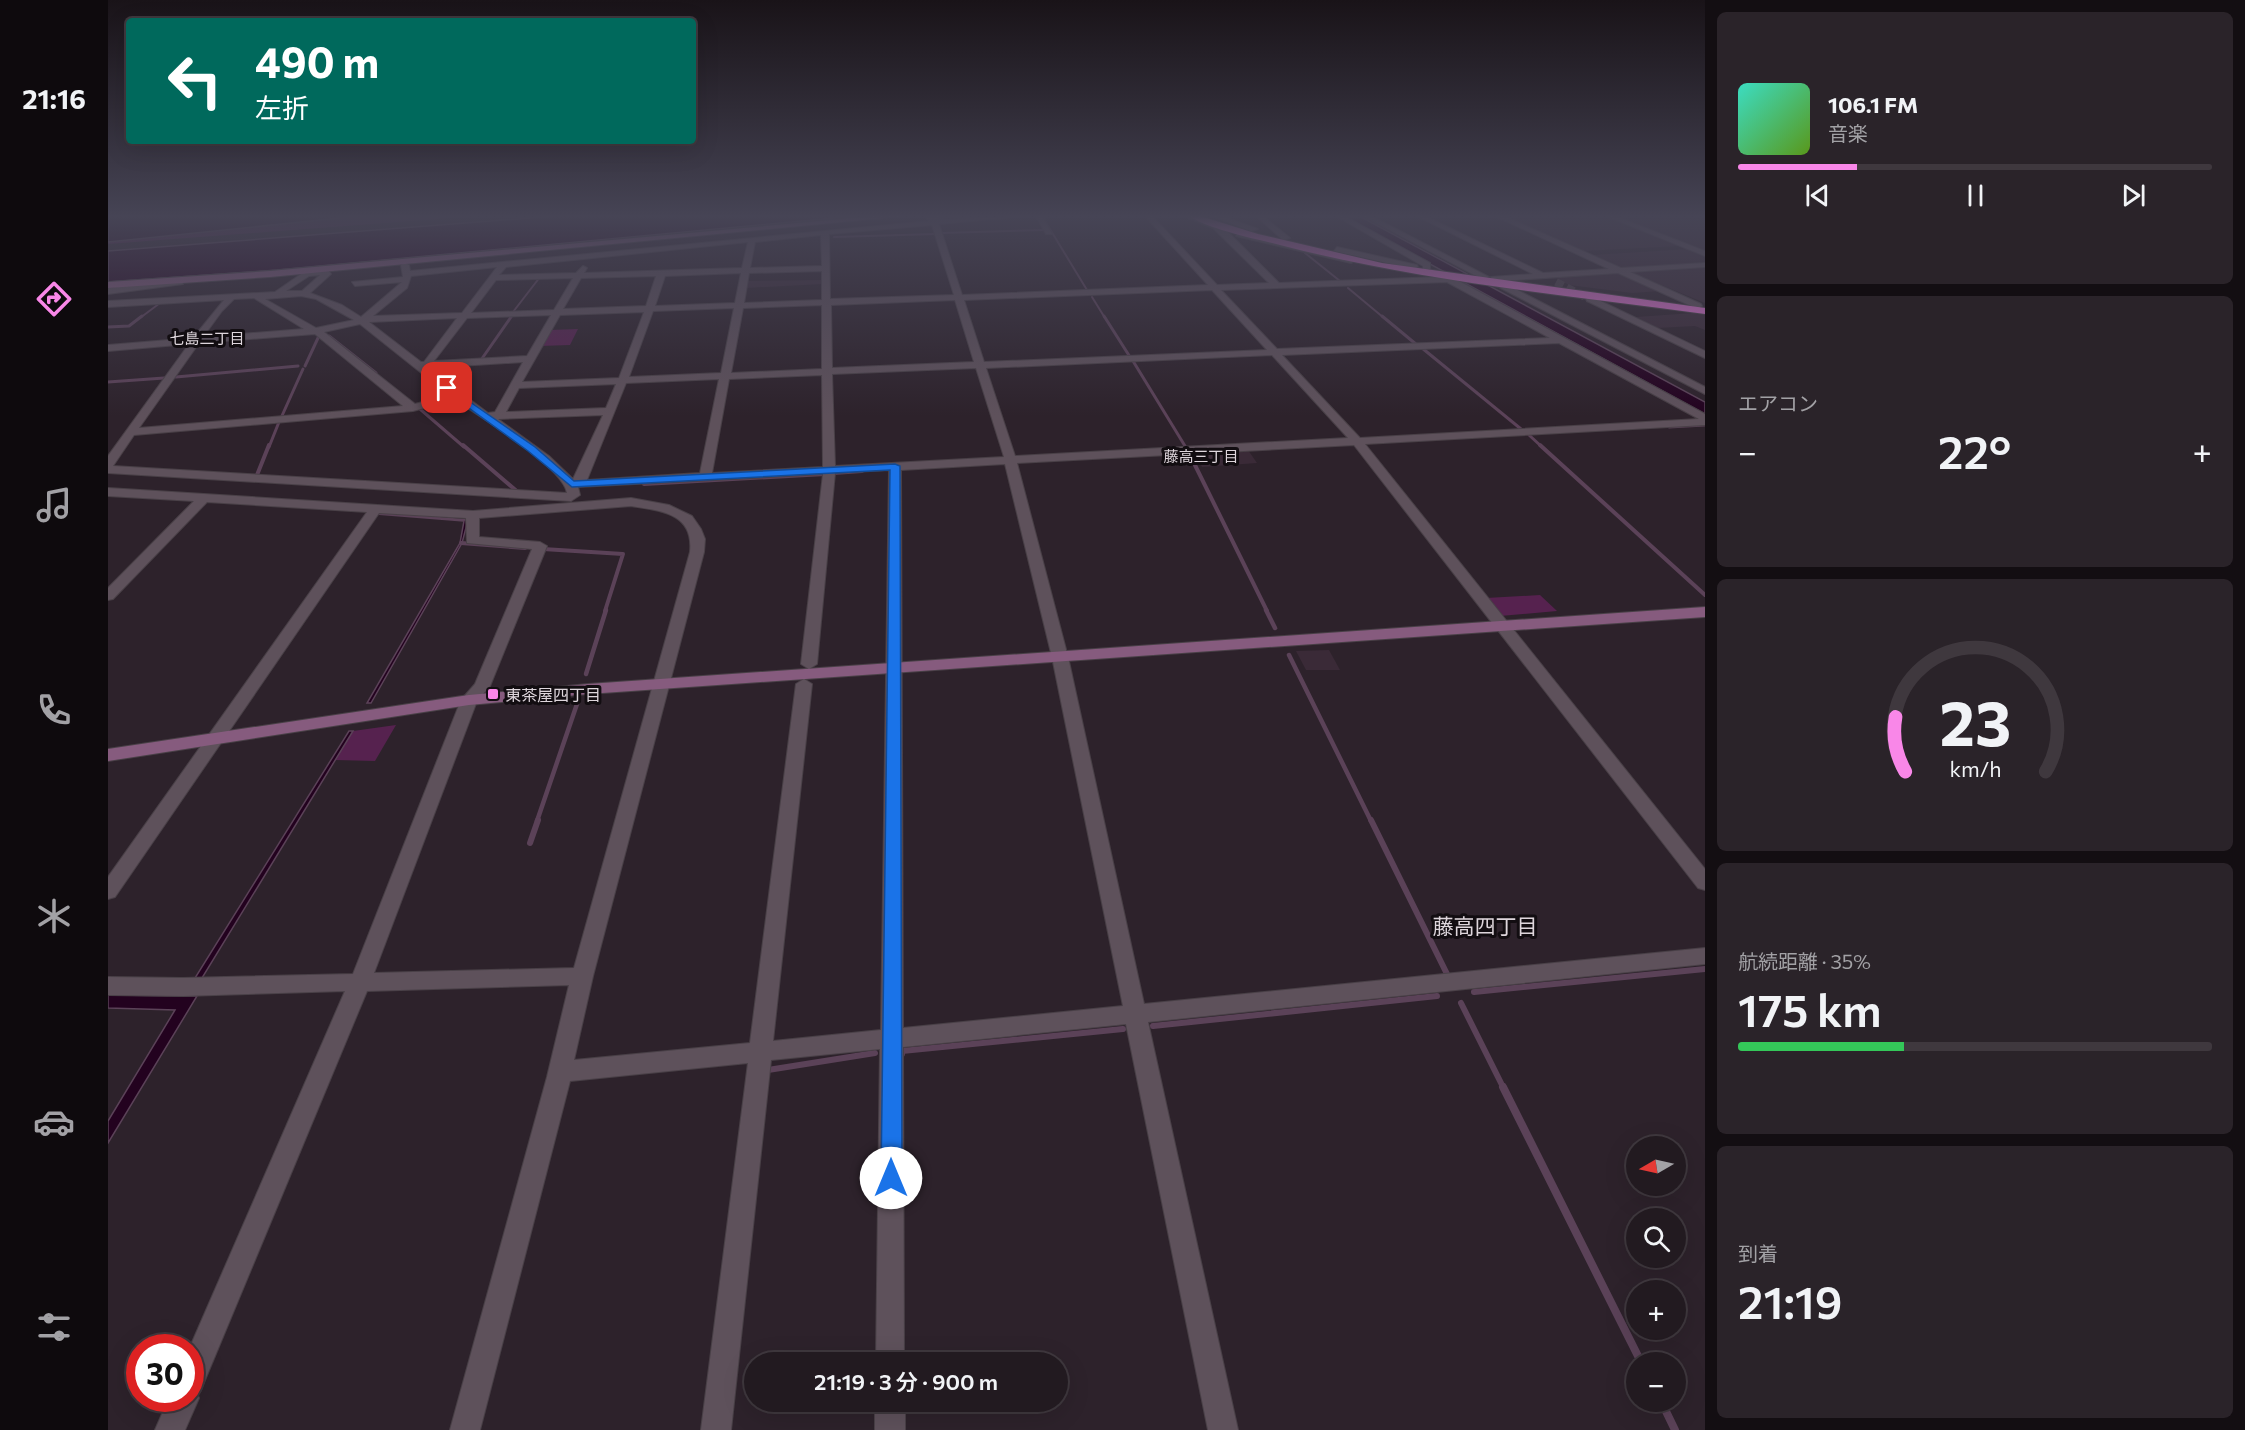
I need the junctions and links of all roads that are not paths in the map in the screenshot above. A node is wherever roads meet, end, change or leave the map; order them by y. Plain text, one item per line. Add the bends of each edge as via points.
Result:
1 (141, 283) edge
2 (173, 283) edge
3 (291, 283) edge
4 (316, 283) edge
5 (405, 283) edge
6 (491, 283) edge
7 (574, 283) edge
8 (660, 283) edge
9 (744, 283) edge
10 (825, 283) edge
11 (956, 283) edge
12 (1209, 283) edge
13 (1274, 283) edge
14 (1314, 283) edge
15 (1456, 283) edge
16 (1497, 283) edge
17 (1506, 283) edge
18 (1512, 283) edge
19 (1646, 283) edge
20 (108, 285) edge
21 (1276, 285) junction
22 (1214, 288) junction
23 (108, 291) edge
24 (305, 293) junction
25 (271, 294) junction
26 (233, 296) junction
27 (960, 296) junction
28 (1590, 299) tunnel mouth
29 (826, 301) junction
30 (108, 304) edge
31 (739, 304) junction
32 (650, 309) junction
33 (1703, 309) edge
34 (555, 313) junction
35 (466, 316) junction
36 (361, 321) junction
37 (315, 331) junction
38 (197, 340) junction
39 (1562, 340) junction
40 (108, 348) edge
41 (1274, 353) junction
42 (1705, 355) edge
43 (529, 359) junction
44 (422, 365) junction
45 (981, 365) junction
46 (827, 372) junction
47 (725, 376) junction
48 (623, 380) junction
49 (516, 385) junction
50 (1705, 391) edge
51 (457, 396) junction
52 (413, 408) junction
53 (611, 411) junction
54 (485, 416) junction
55 (498, 416) junction
56 (1705, 420) edge
57 (131, 432) junction
58 (1356, 440) junction
59 (1010, 459) junction
60 (108, 464) edge
61 (895, 466) junction
62 (108, 469) edge
63 (829, 471) junction
64 (705, 477) junction
65 (572, 484) junction
66 (108, 492) edge
67 (204, 498) junction
68 (576, 501) junction
69 (375, 509) junction
70 (473, 515) junction
71 (108, 596) edge
72 (1705, 612) edge
73 (1501, 626) junction
74 (1060, 657) junction
75 (893, 668) junction
76 (663, 684) junction
77 (470, 700) junction
78 (212, 740) junction
79 (108, 754) edge
80 (1705, 883) edge
81 (108, 892) edge
82 (1705, 956) edge
83 (582, 976) junction
84 (360, 982) junction
85 (108, 986) edge
86 (1137, 1015) junction
87 (892, 1039) junction
88 (761, 1052) junction
89 (561, 1072) junction
90 (204, 1349) edge
91 (890, 1352) edge
92 (178, 1412) edge
93 (890, 1412) edge
94 (170, 1430) edge
95 (465, 1430) edge
96 (716, 1430) edge
97 (890, 1430) edge
98 (1223, 1430) edge

1 - 20 street
2 - 23 street
3 - 25 street
4 - 24 street
5 - 36 street
6 - 35 street
7 - 34 street
8 - 32 street
9 - 31 street
10 - 29 street
11 - 27 street
12 - 22 street
13 - 21 street
14 - 21 street
15 - 39 street
16 - 50 street
17 - 33 highway
18 - 33 highway
19 - 33 street
21 - 22 street
22 - 27 street
22 - 41 street
24 - 25 street
24 - 36 street
25 - 26 street
25 - 37 street via 258,299
26 - 30 street
26 - 38 street
27 - 29 street
27 - 45 street
28 - 42 street
29 - 31 street
29 - 46 street
31 - 32 street
31 - 47 street
32 - 34 street
32 - 48 street
34 - 35 street
34 - 43 street
35 - 36 street
35 - 44 street
36 - 37 street
36 - 44 street
37 - 38 street
37 - 52 street
38 - 40 street
38 - 57 street
39 - 41 street
39 - 56 street
41 - 45 street
41 - 58 street
43 - 44 street
43 - 49 street
44 - 51 street
45 - 46 street
45 - 59 street
46 - 47 street
46 - 63 street
47 - 48 street
47 - 64 street
48 - 49 street
48 - 53 street
49 - 55 street
51 - 52 street
51 - 54 street
52 - 57 street
53 - 55 street
53 - 65 street via 580,481
54 - 55 street
54 - 65 street
56 - 58 street
57 - 60 street
58 - 59 street
58 - 73 street
59 - 61 street
59 - 74 street
61 - 63 street
61 - 75 street
62 - 68 street
63 - 64 street
63 - 88 street
64 - 65 street
65 - 68 street
66 - 67 street
67 - 69 street
67 - 71 street
68 - 70 street
68 - 76 street via 649,504 676,512 695,529 697,552
69 - 70 street
69 - 78 street
70 - 77 street via 472,540 540,546 482,686
72 - 73 street
73 - 74 street
73 - 80 street
74 - 75 street
74 - 86 street
75 - 76 street
75 - 87 street
76 - 77 street
76 - 83 street
77 - 78 street
77 - 84 street
78 - 79 street
78 - 81 street
82 - 86 street
83 - 84 street
83 - 89 street
84 - 85 street
84 - 90 street
86 - 87 street
86 - 98 street
87 - 88 street
87 - 91 street
88 - 89 street
88 - 96 street
89 - 95 street
92 - 94 street
93 - 97 street

